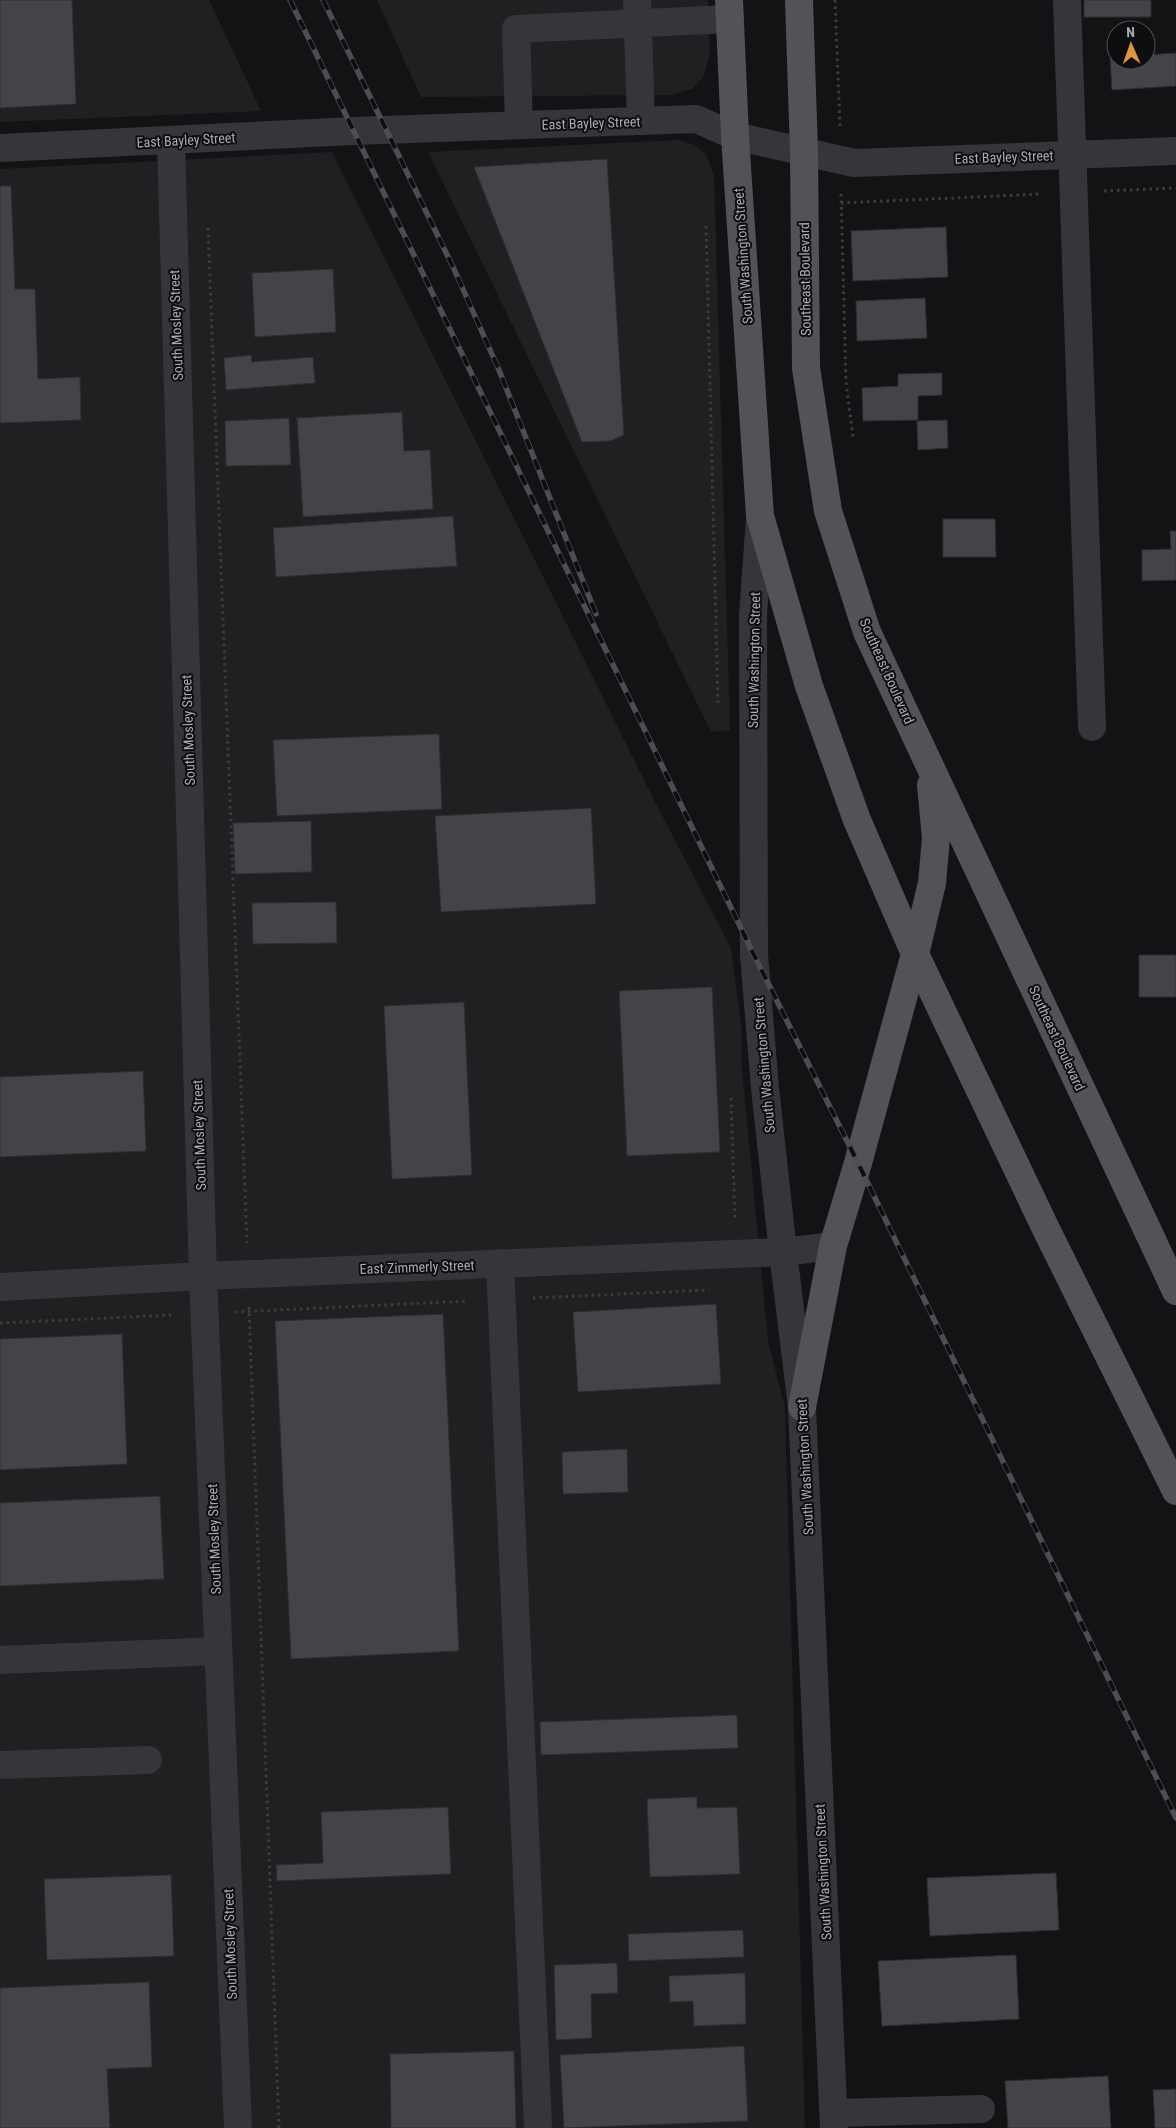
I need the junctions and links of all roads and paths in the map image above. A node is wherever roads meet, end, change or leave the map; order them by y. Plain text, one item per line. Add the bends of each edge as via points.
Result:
1 (799, 0) edge
2 (835, 0) edge
3 (1067, 0) edge
4 (730, 9) edge
5 (638, 12) edge
6 (642, 121) junction
7 (519, 125) junction
8 (735, 136) junction
9 (171, 141) junction
10 (0, 148) edge
11 (1176, 151) edge
12 (804, 152) junction
13 (1072, 155) junction
14 (840, 160) junction
15 (1176, 188) edge
16 (1074, 192) junction
17 (842, 203) junction
18 (706, 222) dead end
19 (853, 437) dead end
20 (760, 516) junction
21 (718, 710) dead end
22 (1092, 727) dead end
23 (930, 768) junction
24 (915, 954) junction
25 (731, 1091) dead end
26 (833, 1246) junction
27 (783, 1252) junction
28 (736, 1253) junction
29 (500, 1263) junction
30 (203, 1276) junction
31 (0, 1287) edge
32 (718, 1290) dead end
33 (1176, 1291) edge
34 (501, 1300) junction
35 (204, 1314) junction
36 (0, 1324) edge
37 (802, 1407) junction
38 (1176, 1491) edge
39 (218, 1651) junction
40 (0, 1660) edge
41 (148, 1760) dead end
42 (0, 1765) edge
43 (981, 2108) dead end
44 (834, 2121) edge
45 (238, 2128) edge
46 (538, 2128) edge

1 - 12 main road, Southeast Boulevard
2 - 14 path
3 - 13 street
4 - 5 street
4 - 8 main road, South Washington Street
5 - 6 street
5 - 7 street via 516,28
6 - 7 street, East Bayley Street
6 - 8 street, East Bayley Street via 696,120
7 - 9 street, East Bayley Street
8 - 12 street, East Bayley Street
8 - 20 main road, South Washington Street
9 - 10 street, East Bayley Street
9 - 30 street, South Mosley Street
11 - 13 street, East Bayley Street
12 - 14 street, East Bayley Street
12 - 23 main road, Southeast Boulevard via 806,368 828,511 867,632
13 - 14 street, East Bayley Street via 854,164
13 - 16 street
14 - 17 path
15 - 16 path
16 - 17 path
16 - 22 street
17 - 19 path via 846,383
18 - 21 path
20 - 24 main road via 812,695 857,820
20 - 27 street, South Washington Street via 753,615 754,955
23 - 24 main road via 936,838 932,883
23 - 33 main road, Southeast Boulevard
24 - 26 main road
24 - 38 main road
25 - 28 path
26 - 27 street, East Zimmerly Street
26 - 37 main road
27 - 28 street, East Zimmerly Street
27 - 37 street, South Washington Street
28 - 29 street, East Zimmerly Street
29 - 30 street, East Zimmerly Street
29 - 34 street
30 - 31 street, East Zimmerly Street
30 - 35 street, South Mosley Street
32 - 34 path
34 - 35 path
34 - 46 street
35 - 36 path
35 - 39 street, South Mosley Street
37 - 44 street, South Washington Street
39 - 40 street
39 - 45 street, South Mosley Street
41 - 42 street
43 - 44 street

